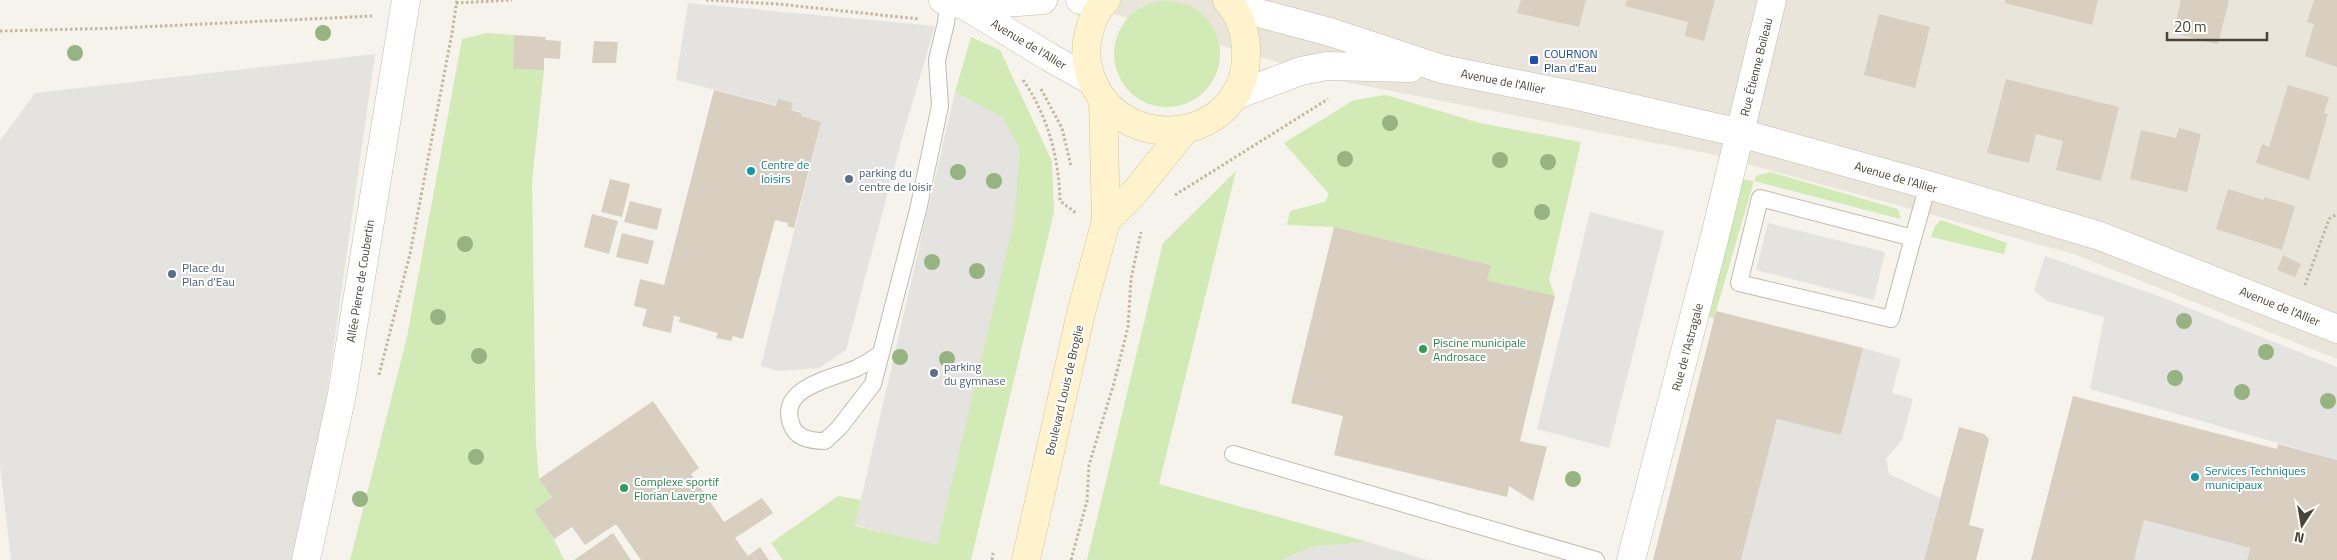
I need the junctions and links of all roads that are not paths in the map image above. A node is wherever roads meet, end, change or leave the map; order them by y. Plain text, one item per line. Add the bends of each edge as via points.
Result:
1 (1043, 0) edge
2 (1772, 0) edge
3 (1096, 1) edge
4 (1230, 3) edge
5 (405, 7) edge
6 (951, 8) edge
7 (1442, 69) junction
8 (1097, 90) junction
9 (1234, 96) junction
10 (1185, 130) junction
11 (1740, 133) junction
12 (1928, 185) junction
13 (1106, 222) junction
14 (1913, 238) junction
15 (2337, 329) edge
16 (880, 354) junction
17 (1233, 454) dead end
18 (306, 560) edge
19 (1026, 560) edge
20 (1596, 560) edge
21 (1631, 560) edge

1 - 6 street, Avenue de l'Allier
2 - 11 street, Rue Étienne Boileau
3 - 8 main road, Boulevard Louis de Broglie via 1088,41 1088,65
4 - 7 street, Avenue de l'Allier
4 - 9 main road via 1241,23 1246,50 1242,79
5 - 18 street, Allée Pierre de Coubertin via 342,394
6 - 8 street, Avenue de l'Allier via 1049,57
6 - 16 lane via 937,60 940,106 918,210
7 - 9 street, Avenue de l'Allier via 1327,66 1301,71
7 - 11 street, Avenue de l'Allier
8 - 10 main road via 1115,113 1131,124 1166,132
8 - 13 main road, Boulevard Louis de Broglie
9 - 10 main road via 1213,118
10 - 13 main road, Boulevard Louis de Broglie
11 - 12 street, Avenue de l'Allier
11 - 21 street, Rue de l'Astragale
12 - 14 lane
12 - 15 street, Avenue de l'Allier via 2100,236
13 - 19 main road, Boulevard Louis de Broglie via 1081,313
14 - 14 lane via 1760,198 1739,283 1891,318
16 - 16 lane via 856,368 813,383 792,400 788,414 792,429 809,441 825,441 873,384
17 - 20 lane

